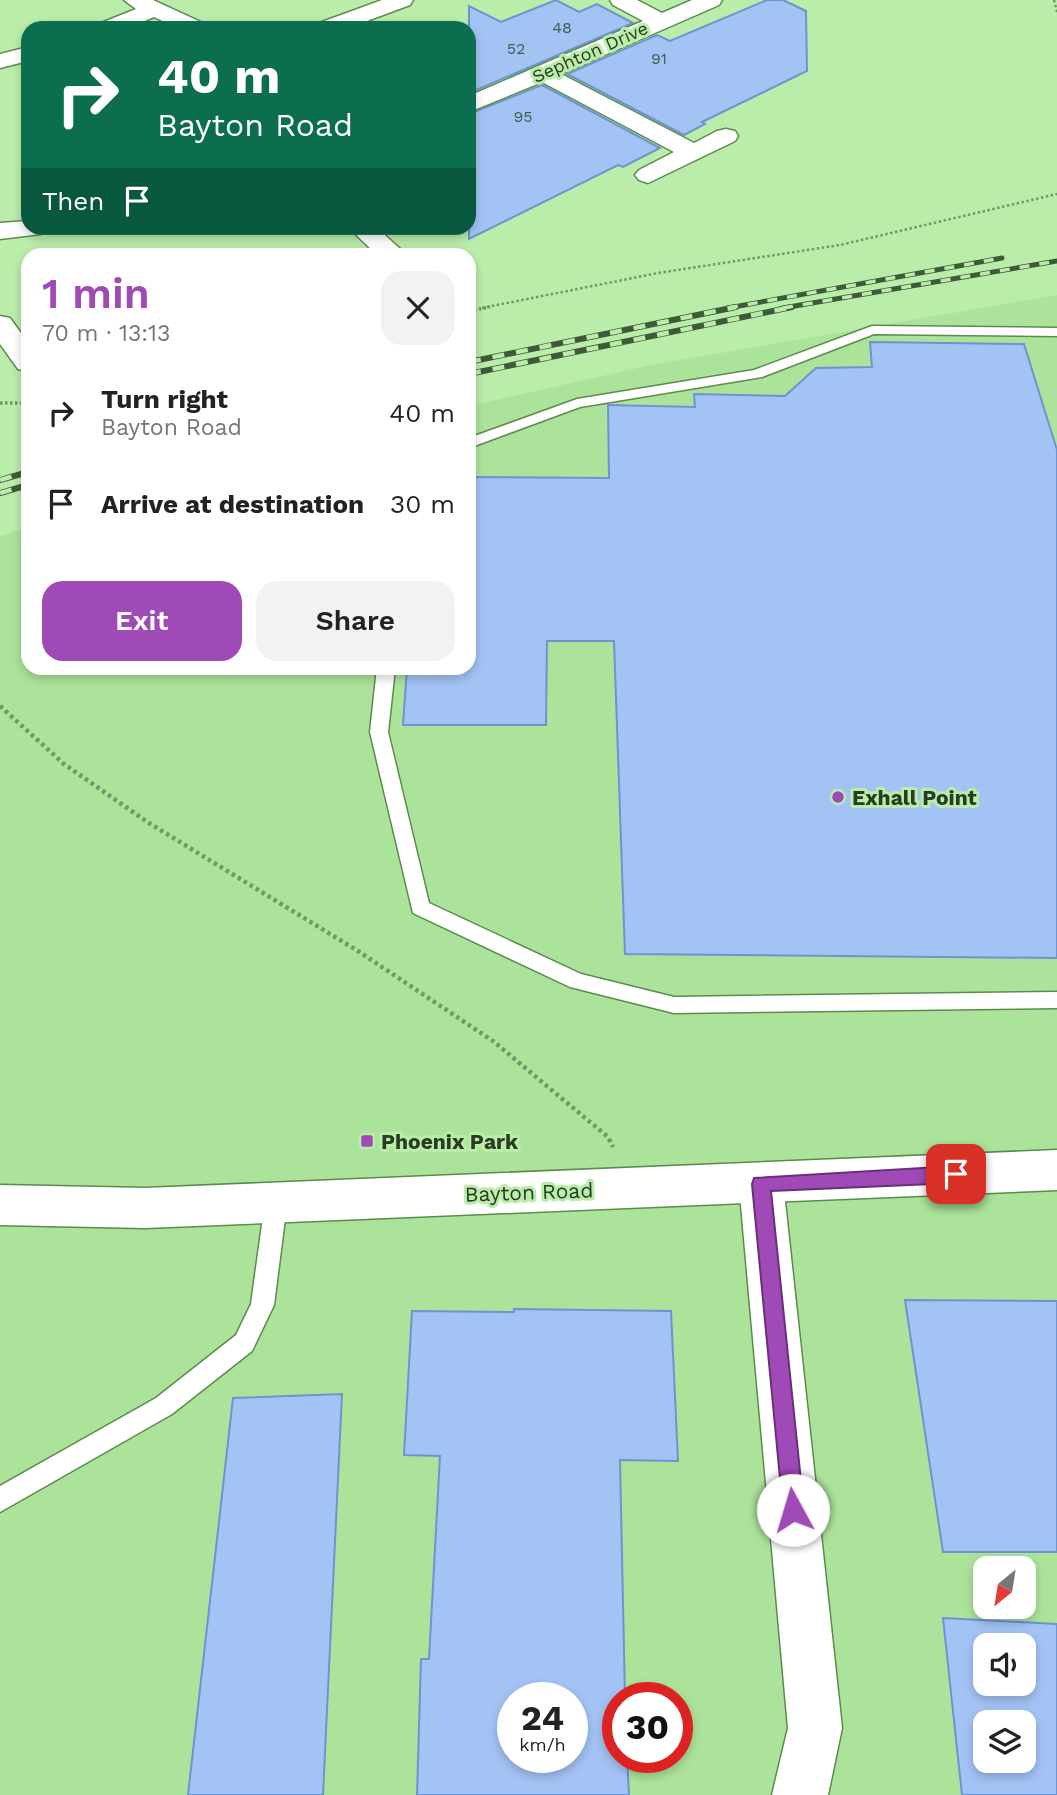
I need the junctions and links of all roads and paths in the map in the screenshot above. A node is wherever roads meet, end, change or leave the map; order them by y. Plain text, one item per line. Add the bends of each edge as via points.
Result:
1 (401, 0) edge
2 (621, 0) edge
3 (711, 0) edge
4 (1054, 0) edge
5 (145, 5) edge
6 (1056, 6) edge
7 (1057, 12) edge
8 (120, 21) edge
9 (180, 21) edge
10 (346, 21) edge
11 (659, 21) junction
12 (21, 56) edge
13 (0, 61) edge
14 (542, 73) junction
15 (476, 102) edge
16 (726, 136) dead end
17 (693, 152) junction
18 (648, 175) dead end
19 (1057, 194) edge
20 (21, 229) edge
21 (0, 231) edge
22 (370, 235) edge
23 (386, 248) edge
24 (476, 311) edge
25 (0, 324) edge
26 (1057, 332) edge
27 (21, 385) edge
28 (476, 440) edge
29 (385, 675) edge
30 (0, 706) edge
31 (1057, 1000) edge
32 (1057, 1170) edge
33 (761, 1184) junction
34 (635, 1188) junction
35 (276, 1203) junction
36 (0, 1205) edge
37 (0, 1500) edge
38 (800, 1795) edge

1 - 10 street
2 - 11 street
3 - 11 street, Sephton Drive
4 - 6 path
5 - 8 street
5 - 9 street
6 - 7 path
11 - 14 street, Sephton Drive
12 - 13 street
14 - 15 street, Sephton Drive
14 - 17 street
16 - 17 street
17 - 18 street
19 - 24 path via 840,245 659,273
20 - 21 street
22 - 23 street
25 - 27 street
26 - 28 lane via 872,330 757,374 577,403
29 - 31 lane via 379,732 420,908 577,981 674,1005
30 - 34 path via 64,764 149,823 358,951 493,1041 608,1137
32 - 33 street, Bayton Road
33 - 34 street, Bayton Road
33 - 38 street via 815,1728
34 - 35 street, Bayton Road
35 - 36 street, Bayton Road via 145,1208
35 - 37 lane via 262,1305 244,1343 164,1406

